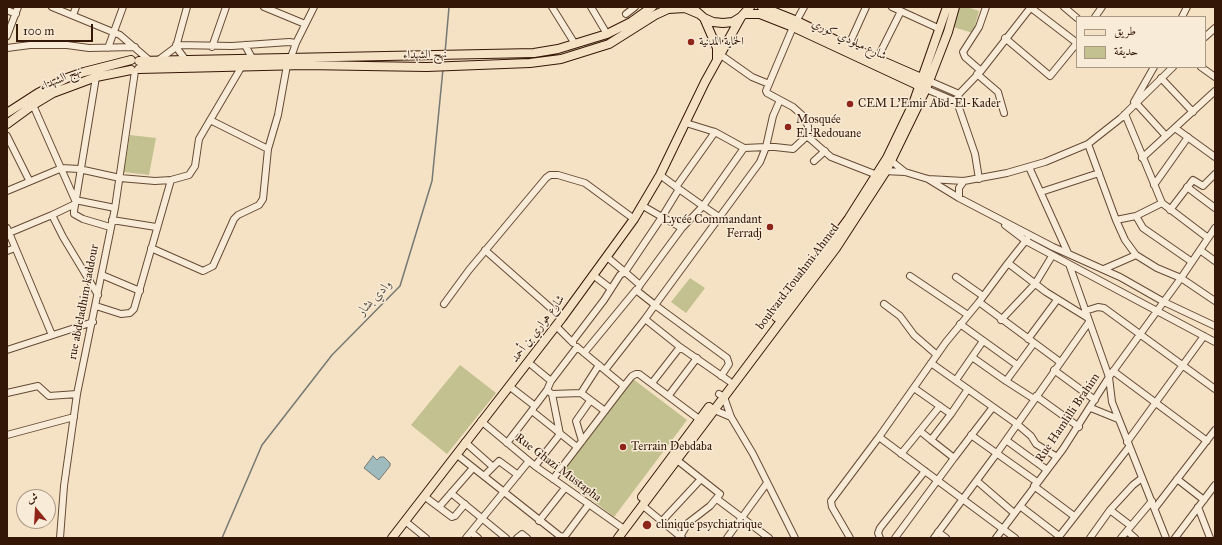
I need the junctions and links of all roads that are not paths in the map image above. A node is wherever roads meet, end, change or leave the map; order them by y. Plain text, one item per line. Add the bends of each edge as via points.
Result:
1 (18, 7) edge
2 (52, 7) edge
3 (76, 7) edge
4 (123, 7) edge
5 (187, 7) edge
6 (226, 7) edge
7 (264, 7) edge
8 (314, 7) edge
9 (552, 7) edge
10 (591, 7) edge
11 (635, 7) edge
12 (652, 7) edge
13 (693, 7) edge
14 (762, 7) edge
15 (804, 7) edge
16 (866, 7) edge
17 (892, 7) edge
18 (947, 7) edge
19 (955, 7) edge
20 (986, 7) edge
21 (1030, 7) edge
22 (1064, 7) edge
23 (1102, 7) edge
24 (1187, 7) edge
25 (7, 10) edge
26 (901, 11) junction
27 (745, 13) edge
28 (16, 14) junction
29 (626, 14) dead end
30 (73, 15) junction
31 (702, 16) junction
32 (1096, 16) edge
33 (1182, 16) edge
34 (1076, 17) edge
35 (306, 24) junction
36 (795, 24) junction
37 (940, 29) junction
38 (1215, 29) edge
39 (114, 32) junction
40 (607, 34) junction
41 (7, 36) edge
42 (1206, 36) edge
43 (1005, 38) junction
44 (1076, 42) edge
45 (296, 43) junction
46 (575, 44) junction
47 (1076, 44) edge
48 (176, 46) junction
49 (245, 46) junction
50 (135, 47) junction
51 (212, 47) junction
52 (7, 48) edge
53 (108, 48) junction
54 (847, 49) junction
55 (291, 57) junction
56 (718, 57) junction
57 (252, 58) junction
58 (160, 59) junction
59 (185, 59) junction
60 (877, 59) junction
61 (149, 60) junction
62 (287, 65) junction
63 (135, 66) junction
64 (242, 66) junction
65 (1153, 68) edge
66 (1172, 68) edge
67 (1202, 68) edge
68 (979, 72) junction
69 (96, 77) junction
70 (1215, 77) edge
71 (1161, 78) junction
72 (769, 84) junction
73 (924, 84) junction
74 (1215, 92) edge
75 (960, 94) junction
76 (780, 100) junction
77 (957, 102) junction
78 (1136, 103) junction
79 (32, 105) junction
80 (1131, 108) junction
81 (1193, 112) junction
82 (1004, 113) dead end
83 (7, 114) edge
84 (1125, 114) junction
85 (210, 120) junction
86 (686, 123) junction
87 (7, 124) edge
88 (1175, 128) junction
89 (715, 132) junction
90 (7, 136) edge
91 (807, 136) junction
92 (1166, 136) junction
93 (1188, 137) junction
94 (1088, 144) junction
95 (766, 147) junction
96 (268, 148) junction
97 (744, 148) junction
98 (825, 151) junction
99 (1215, 157) edge
100 (1142, 158) junction
101 (889, 159) junction
102 (814, 161) dead end
103 (1029, 167) junction
104 (62, 168) junction
105 (79, 169) junction
106 (881, 172) junction
107 (905, 172) junction
108 (1099, 173) junction
109 (1215, 174) edge
110 (660, 175) junction
111 (120, 178) junction
112 (928, 179) junction
113 (979, 179) junction
114 (29, 180) junction
115 (171, 180) junction
116 (964, 181) junction
117 (1154, 185) junction
118 (1187, 187) junction
119 (678, 188) junction
120 (7, 191) edge
121 (1041, 192) junction
122 (959, 198) junction
123 (75, 202) junction
124 (1162, 203) junction
125 (643, 206) junction
126 (703, 206) junction
127 (115, 208) junction
128 (1215, 208) edge
129 (1170, 210) junction
130 (52, 215) junction
131 (993, 216) junction
132 (1136, 216) junction
133 (662, 217) junction
134 (719, 217) junction
135 (634, 218) junction
136 (112, 220) junction
137 (1116, 220) junction
138 (110, 227) junction
139 (156, 227) junction
140 (682, 228) junction
141 (1215, 228) edge
142 (8, 230) edge
143 (1030, 235) junction
144 (1208, 238) junction
145 (1026, 241) junction
146 (15, 248) junction
147 (151, 248) junction
148 (485, 250) junction
149 (1200, 250) junction
150 (7, 251) edge
151 (1068, 253) junction
152 (1136, 254) junction
153 (1052, 256) junction
154 (607, 257) junction
155 (1079, 258) junction
156 (1215, 261) edge
157 (1008, 262) junction
158 (1192, 262) junction
159 (1069, 264) junction
160 (1076, 267) junction
161 (1104, 270) junction
162 (625, 272) junction
163 (102, 275) junction
164 (593, 275) junction
165 (910, 276) dead end
166 (956, 277) dead end
167 (1181, 278) junction
168 (808, 280) junction
169 (1035, 284) junction
170 (638, 287) junction
171 (610, 288) junction
172 (140, 291) junction
173 (98, 295) junction
174 (981, 299) junction
175 (1058, 300) junction
176 (1215, 300) edge
177 (1164, 302) junction
178 (444, 304) dead end
179 (884, 304) dead end
180 (655, 305) junction
181 (96, 306) junction
182 (1086, 311) junction
183 (1158, 311) junction
184 (968, 315) junction
185 (562, 318) junction
186 (645, 319) junction
187 (1002, 320) junction
188 (1088, 320) junction
189 (93, 322) junction
190 (960, 324) junction
191 (1214, 324) edge
192 (556, 326) junction
193 (52, 335) junction
194 (1140, 335) junction
195 (1204, 336) junction
196 (1028, 339) junction
197 (983, 341) junction
198 (572, 342) junction
199 (1215, 342) edge
200 (1034, 343) junction
201 (578, 347) junction
202 (8, 348) edge
203 (680, 348) junction
204 (584, 353) junction
205 (937, 355) junction
206 (972, 357) junction
207 (697, 358) junction
208 (528, 362) junction
209 (1060, 362) junction
210 (931, 363) junction
211 (598, 365) junction
212 (1018, 365) junction
213 (1182, 365) junction
214 (605, 370) junction
215 (1054, 370) junction
216 (1113, 371) junction
217 (720, 376) junction
218 (1109, 377) junction
219 (956, 380) junction
220 (1006, 380) junction
221 (551, 381) junction
222 (728, 381) junction
223 (652, 383) junction
224 (509, 386) junction
225 (624, 386) junction
226 (914, 388) junction
227 (968, 389) junction
228 (1215, 389) edge
229 (550, 392) junction
230 (581, 393) junction
231 (7, 394) edge
232 (77, 394) junction
233 (669, 395) junction
234 (722, 395) junction
235 (1035, 398) junction
236 (1095, 400) junction
237 (590, 401) junction
238 (1156, 403) junction
239 (940, 406) junction
240 (992, 407) junction
241 (534, 408) junction
242 (711, 408) junction
243 (1091, 408) junction
244 (605, 412) junction
245 (951, 414) junction
246 (731, 417) junction
247 (74, 419) junction
248 (700, 419) junction
249 (1118, 419) junction
250 (481, 421) junction
251 (1017, 424) junction
252 (1078, 427) junction
253 (1215, 430) edge
254 (920, 431) junction
255 (560, 434) junction
256 (7, 435) edge
257 (971, 435) junction
258 (879, 437) junction
259 (931, 440) junction
260 (1006, 440) junction
261 (582, 441) junction
262 (1207, 441) junction
263 (465, 442) junction
264 (507, 443) junction
265 (1128, 444) junction
266 (577, 447) junction
267 (997, 453) junction
268 (456, 454) junction
269 (901, 454) junction
270 (1057, 457) junction
271 (954, 458) junction
272 (677, 460) junction
273 (529, 461) junction
274 (492, 466) junction
275 (535, 466) junction
276 (473, 468) junction
277 (1047, 470) junction
278 (925, 471) junction
279 (518, 475) junction
280 (484, 476) junction
281 (1142, 478) junction
282 (553, 479) junction
283 (701, 479) junction
284 (937, 480) junction
285 (1177, 480) junction
286 (977, 481) junction
287 (767, 483) junction
288 (1036, 484) junction
289 (1215, 485) edge
290 (565, 488) junction
291 (503, 492) junction
292 (451, 493) junction
293 (424, 496) junction
294 (717, 499) junction
295 (963, 499) junction
296 (1204, 500) junction
297 (1152, 501) junction
298 (465, 504) junction
299 (589, 504) junction
300 (642, 505) junction
301 (1020, 506) junction
302 (439, 507) junction
303 (1198, 507) junction
304 (1155, 508) junction
305 (1110, 510) junction
306 (1014, 514) junction
307 (1074, 516) junction
308 (483, 518) junction
309 (742, 518) junction
310 (405, 521) junction
311 (539, 521) junction
312 (662, 521) junction
313 (1131, 526) junction
314 (622, 528) junction
315 (1003, 529) junction
316 (1127, 531) junction
317 (471, 532) junction
318 (938, 532) junction
319 (552, 535) edge
320 (681, 537) edge
321 (1059, 537) edge
322 (60, 538) edge
323 (392, 538) edge
324 (425, 538) edge
325 (466, 538) edge
326 (478, 538) edge
327 (506, 538) edge
328 (517, 538) edge
329 (527, 538) edge
330 (611, 538) edge
331 (618, 538) edge
332 (727, 538) edge
333 (769, 538) edge
334 (795, 538) edge
335 (850, 538) edge
336 (880, 538) edge
337 (895, 538) edge
338 (934, 538) edge
339 (946, 538) edge
340 (996, 538) edge
341 (1015, 538) edge
342 (1090, 538) edge
343 (1121, 538) edge
344 (1135, 538) edge
345 (1166, 538) edge
346 (1175, 538) edge
347 (1210, 538) edge

1 - 28 street
2 - 30 street
3 - 30 street
4 - 39 street
5 - 48 street
6 - 51 street
7 - 35 street
8 - 35 street
9 - 46 street
10 - 40 street
11 - 29 street
12 - 40 main road, نهج الشهداء via 631,22
13 - 31 main road
14 - 36 main road, شارع ميلودي كوري
15 - 36 street
16 - 54 street
17 - 26 street
18 - 37 main road, boulvard Touahmi Ahmed
19 - 73 main road, boulvard Touahmi Ahmed via 948,32
20 - 68 street via 979,27 964,52 965,57
21 - 43 street
21 - 44 street
22 - 34 street
23 - 32 street
24 - 33 street
25 - 28 street
26 - 37 street
26 - 60 street
27 - 31 main road, نهج الشهداء via 733,22 723,23
27 - 36 main road, شارع ميلودي كوري via 760,14
27 - 56 main road
28 - 41 street
30 - 39 street
31 - 56 main road via 715,43
31 - 62 main road, نهج الشهداء via 685,8 668,9 609,44 561,59 487,66
35 - 45 street
36 - 54 main road, شارع ميلودي كوري
36 - 72 street
37 - 73 main road, boulvard Touahmi Ahmed
38 - 42 street
39 - 50 street
39 - 53 street
40 - 46 main road, نهج الشهداء
43 - 47 street via 1050,76
43 - 68 street
45 - 49 street
45 - 55 street
46 - 55 main road, نهج الشهداء via 534,52
48 - 51 street
48 - 58 street
48 - 59 street
49 - 51 street
49 - 57 street
50 - 53 street
50 - 61 street
52 - 53 street via 30,44
54 - 60 main road, شارع ميلودي كوري
54 - 73 main road, شارع ميلودي كوري
55 - 57 main road, نهج الشهداء
56 - 72 street
56 - 86 main road, شارع هواري بن أحمد
57 - 59 main road, نهج الشهداء
58 - 59 main road, نهج الشهداء
58 - 61 main road, نهج الشهداء
60 - 73 main road, شارع ميلودي كوري
61 - 63 main road, نهج الشهداء
62 - 64 main road, نهج الشهداء
62 - 96 street via 278,115
63 - 64 main road, نهج الشهداء
63 - 69 main road, نهج الشهداء
63 - 83 main road, نهج الشهداء via 84,72 67,78 38,93
63 - 111 street, rue abdeladhim kaddour
64 - 85 street
65 - 80 street
66 - 71 street
67 - 70 street
68 - 75 street
68 - 82 street via 998,92
69 - 79 main road, نهج الشهداء via 53,93
69 - 105 street
71 - 78 street
71 - 81 street
72 - 76 street via 767,93
73 - 75 street
73 - 77 street
73 - 101 main road, boulvard Touahmi Ahmed
74 - 81 street
75 - 77 street
76 - 91 street via 803,116 808,126
76 - 95 street via 773,116
77 - 113 street via 975,154
78 - 80 street
78 - 92 street
79 - 87 main road, نهج الشهداء
79 - 104 street
80 - 84 street
81 - 88 street
84 - 94 street
84 - 100 street
85 - 96 street
85 - 115 street via 200,139 192,172 182,178
86 - 89 street
86 - 110 main road, شارع هواري بن أحمد
88 - 92 street
88 - 93 street
89 - 97 street
89 - 119 street
90 - 114 street
91 - 95 street via 793,149
91 - 98 street
92 - 100 street
93 - 99 street
93 - 117 street
94 - 103 street
94 - 108 street
95 - 97 street
95 - 134 street via 755,170
96 - 147 street via 263,199 259,205 234,219 213,266 203,271
97 - 126 street
98 - 102 street
98 - 106 street via 840,162
100 - 117 street
101 - 106 main road, boulvard Touahmi Ahmed
101 - 107 street
103 - 113 street
103 - 121 street
104 - 105 street
104 - 114 street
104 - 123 street
105 - 111 street
105 - 123 street
106 - 107 street
106 - 168 main road, boulvard Touahmi Ahmed
107 - 112 street
108 - 121 street
108 - 137 street
109 - 118 street via 1203,186 1193,180
110 - 119 street
110 - 125 main road, شارع هواري بن أحمد
111 - 115 street
111 - 127 street, rue abdeladhim kaddour
112 - 116 street
112 - 122 street
113 - 116 street
114 - 120 street
115 - 139 street
116 - 122 street via 959,188
117 - 124 street
118 - 128 street
118 - 129 street
119 - 126 street
119 - 133 street
121 - 151 street
122 - 131 street
123 - 127 street
123 - 130 street
123 - 138 street via 76,216
124 - 129 street
124 - 132 street
125 - 133 street
125 - 135 main road, شارع هواري بن أحمد
126 - 134 street
126 - 140 street
127 - 136 street, rue abdeladhim kaddour
129 - 144 street
130 - 142 street
130 - 173 street
131 - 143 street
131 - 145 street
132 - 137 street
132 - 158 street via 1143,228
133 - 140 street
133 - 162 street
134 - 180 street
135 - 148 street via 585,184 558,175 550,176
135 - 154 main road, شارع هواري بن أحمد
136 - 138 street, rue abdeladhim kaddour
136 - 139 street
137 - 152 street
138 - 163 street, rue abdeladhim kaddour
139 - 147 street
140 - 170 street
141 - 144 street, Rue Hamlilli Brahim
142 - 146 street
143 - 145 street
143 - 151 street
144 - 149 street, Rue Hamlilli Brahim
145 - 153 street
145 - 157 street
146 - 150 street
146 - 193 street
147 - 172 street
148 - 178 street
148 - 185 street
149 - 156 street
149 - 158 street, Rue Hamlilli Brahim
151 - 155 street
152 - 161 street
152 - 167 street via 1157,268
153 - 159 street
153 - 169 street
154 - 162 street
154 - 164 main road, شارع هواري بن أحمد
155 - 160 street
155 - 161 street
157 - 169 street
157 - 174 street
158 - 167 street, Rue Hamlilli Brahim
159 - 160 street
159 - 182 street
160 - 183 street
161 - 177 street
162 - 170 street
162 - 171 street
163 - 172 street
163 - 173 street, rue abdeladhim kaddour
164 - 171 street
164 - 185 main road, شارع هواري بن أحمد
165 - 184 street
166 - 174 street
167 - 176 street
167 - 177 street, Rue Hamlilli Brahim
168 - 222 main road, boulvard Touahmi Ahmed
168 - 234 main road, boulvard Touahmi Ahmed
169 - 175 street
169 - 187 street
170 - 180 street
170 - 204 street
171 - 198 street
172 - 181 street via 130,313 121,314
173 - 181 street, rue abdeladhim kaddour
174 - 184 street
174 - 187 street
175 - 188 street
175 - 196 street
177 - 183 street, Rue Hamlilli Brahim
177 - 191 street
179 - 205 street via 900,316 914,335
180 - 186 street
180 - 217 street via 727,358 729,364
181 - 189 street, rue abdeladhim kaddour
182 - 188 street
182 - 194 street via 1104,308
183 - 194 street, Rue Hamlilli Brahim
183 - 195 street
184 - 190 street
185 - 192 main road, شارع هواري بن أحمد
186 - 203 street
186 - 214 street
187 - 196 street
188 - 209 street
188 - 218 street
189 - 193 street
189 - 232 street, rue abdeladhim kaddour
190 - 197 street
190 - 205 street
192 - 198 street
192 - 208 main road, شارع هواري بن أحمد
193 - 202 street
194 - 213 street
194 - 216 street, Rue Hamlilli Brahim
195 - 199 street
195 - 213 street
196 - 200 street
197 - 206 street
197 - 212 street
198 - 201 street
200 - 209 street
200 - 212 street
201 - 204 street
201 - 221 street
203 - 207 street
203 - 223 street
204 - 211 street
205 - 210 street
206 - 219 street
206 - 220 street
207 - 217 street
207 - 233 street
208 - 221 street
208 - 224 main road, شارع هواري بن أحمد
209 - 215 street
210 - 219 street
210 - 226 street
211 - 214 street
211 - 230 street
212 - 220 street
213 - 228 street
213 - 238 street
214 - 225 street
215 - 235 street
215 - 236 street
216 - 218 street, Rue Hamlilli Brahim
216 - 238 street
217 - 222 street
218 - 236 street, Rue Hamlilli Brahim
218 - 249 street via 1112,402
219 - 227 street
220 - 235 street
221 - 229 street
222 - 234 main road, boulvard Touahmi Ahmed
223 - 225 street via 636,374
223 - 233 street
224 - 241 street
224 - 250 main road, شارع هواري بن أحمد
225 - 244 street
226 - 239 street
226 - 258 street
227 - 240 street
227 - 245 street
229 - 230 street
229 - 241 street
229 - 255 street
230 - 237 street
231 - 232 street via 38,386 49,396
232 - 247 street, rue abdeladhim kaddour
233 - 248 street
234 - 242 main road, boulvard Touahmi Ahmed
234 - 246 street
235 - 251 street
235 - 252 street
236 - 243 street, Rue Hamlilli Brahim
237 - 244 street
237 - 261 street via 576,421
238 - 262 street
238 - 265 street
239 - 245 street
239 - 254 street
240 - 251 street
240 - 257 street
241 - 255 street
241 - 264 street
242 - 246 street
242 - 248 main road, boulvard Touahmi Ahmed
242 - 272 main road, boulvard Touahmi Ahmed
243 - 249 street
243 - 252 street, Rue Hamlilli Brahim
244 - 261 street
245 - 259 street
246 - 287 street
247 - 256 street
247 - 322 street, rue abdeladhim kaddour via 64,486
248 - 314 main road, boulvard Touahmi Ahmed
249 - 265 street
250 - 263 main road, شارع هواري بن أحمد
250 - 264 street, Rue Ghazi Mustapha
251 - 260 street
251 - 270 street via 1033,437 1036,444
252 - 270 street, Rue Hamlilli Brahim
253 - 262 street
254 - 259 street
254 - 269 street
255 - 266 street
255 - 275 street
257 - 267 street
257 - 271 street
258 - 269 street
258 - 335 street via 832,501 832,507
259 - 271 street
260 - 267 street
260 - 277 street
261 - 266 street
262 - 285 street
263 - 268 main road, شارع هواري بن أحمد
263 - 274 street
264 - 273 street, Rue Ghazi Mustapha
265 - 281 street
265 - 307 street
266 - 282 street
267 - 286 street
267 - 288 street
268 - 276 street
268 - 293 main road, شارع هواري بن أحمد
269 - 278 street
270 - 277 street, Rue Hamlilli Brahim
271 - 284 street
272 - 283 street
272 - 300 main road, boulvard Touahmi Ahmed
273 - 275 street, Rue Ghazi Mustapha
273 - 279 street
274 - 279 street via 499,461
274 - 280 street
275 - 282 street, Rue Ghazi Mustapha
276 - 280 street
276 - 292 street
277 - 288 street, Rue Hamlilli Brahim
278 - 284 street
278 - 336 street via 880,528
279 - 291 street
280 - 291 street
281 - 297 street
281 - 305 street
282 - 290 street, Rue Ghazi Mustapha
283 - 294 street via 719,492
283 - 312 street
284 - 295 street
284 - 337 street
285 - 296 street
285 - 304 street
286 - 295 street
286 - 306 street
287 - 309 street
287 - 334 street
288 - 301 street, Rue Hamlilli Brahim
288 - 307 street
289 - 296 street
290 - 299 street, Rue Ghazi Mustapha
290 - 311 street
291 - 308 street
291 - 311 street
292 - 298 street
292 - 302 street
293 - 302 street
293 - 310 main road, شارع هواري بن أحمد
294 - 309 street
294 - 320 street via 688,523
295 - 315 street
295 - 318 street
296 - 303 street
297 - 304 street
297 - 313 street
298 - 302 street via 453,517
298 - 308 street
299 - 314 street, Rue Ghazi Mustapha
299 - 319 street via 565,536
300 - 312 street
300 - 314 main road, boulvard Touahmi Ahmed
301 - 306 street, Rue Hamlilli Brahim
301 - 321 street
303 - 346 street
303 - 347 street
304 - 345 street
305 - 313 street
305 - 342 street
306 - 315 street, Rue Hamlilli Brahim
307 - 321 street
308 - 317 street
308 - 327 street
309 - 332 street
309 - 333 street
310 - 323 main road, شارع هواري بن أحمد
310 - 324 street
311 - 319 street
312 - 320 street
313 - 316 street
314 - 330 main road, boulvard Touahmi Ahmed
314 - 331 main road, boulvard Touahmi Ahmed
315 - 340 street, Rue Hamlilli Brahim
315 - 341 street
316 - 343 street
316 - 344 street
317 - 325 street
317 - 326 street
318 - 338 street
318 - 339 street
328 - 329 street via 522,534

